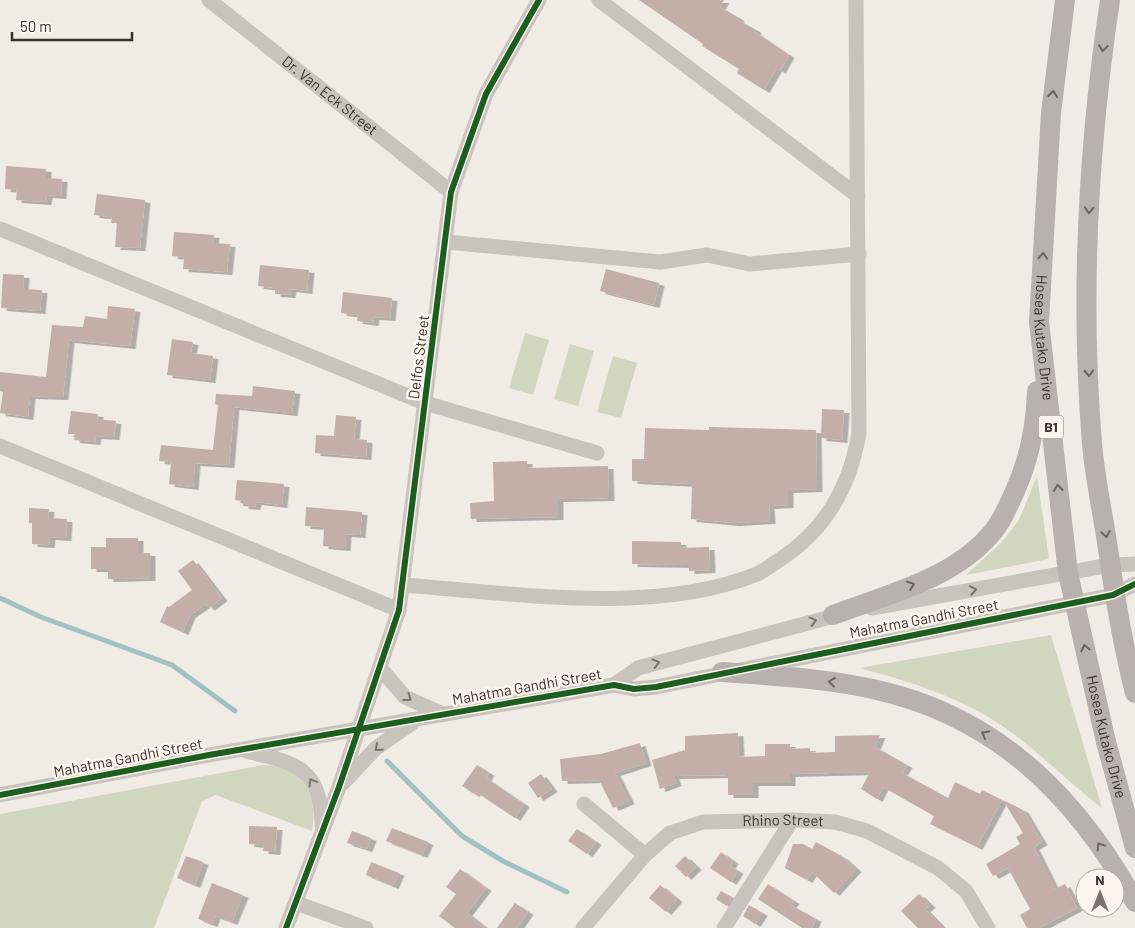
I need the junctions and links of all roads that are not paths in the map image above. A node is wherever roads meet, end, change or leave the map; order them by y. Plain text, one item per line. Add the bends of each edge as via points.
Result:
1 (209, 0) edge
2 (539, 0) edge
3 (599, 0) edge
4 (856, 0) edge
5 (1065, 0) edge
6 (1110, 0) edge
7 (451, 192) junction
8 (858, 196) junction
9 (0, 229) edge
10 (446, 242) junction
11 (859, 254) junction
12 (1039, 322) junction
13 (425, 403) junction
14 (0, 446) edge
15 (597, 452) dead end
16 (1135, 564) edge
17 (1110, 565) junction
18 (1068, 572) junction
19 (1135, 584) edge
20 (403, 585) junction
21 (1115, 594) junction
22 (1074, 603) junction
23 (400, 610) junction
24 (833, 615) junction
25 (381, 669) junction
26 (722, 672) junction
27 (614, 685) junction
28 (1135, 694) edge
29 (443, 715) junction
30 (417, 719) junction
31 (359, 730) junction
32 (241, 750) junction
33 (339, 787) junction
34 (0, 796) edge
35 (584, 804) dead end
36 (792, 820) junction
37 (323, 828) junction
38 (1135, 848) edge
39 (645, 855) junction
40 (1135, 902) edge
41 (296, 903) junction
42 (286, 928) edge
43 (366, 928) edge
44 (583, 928) edge
45 (724, 928) edge
46 (988, 928) edge

1 - 7 street, Dr. Van Eck Street
2 - 7 street, Delfos Street via 486,94
3 - 8 street
4 - 8 street
12 -> 5 main road, Hosea Kutako Drive / B1 via 1051,113
6 -> 17 main road via 1094,129 1087,326 1092,445
7 - 10 street, Delfos Street
8 - 11 street
9 - 13 street
10 - 11 street via 660,262 707,255 750,264
10 - 13 street, Delfos Street
11 - 20 street via 861,408 855,457 840,495 821,525 796,549 758,574 716,587 612,600
18 -> 12 main road, Hosea Kutako Drive / B1
24 -> 12 main road via 945,570 992,534 1025,470 1036,414
13 - 15 street
13 - 20 street, Delfos Street
14 - 23 street
16 - 17 street, Mahatma Gandhi Street
17 - 18 street, Mahatma Gandhi Street
17 - 21 main road
18 - 22 main road, Hosea Kutako Drive / B1
24 -> 18 street, Mahatma Gandhi Street
19 - 21 street, Mahatma Gandhi Street
20 - 23 street, Delfos Street
21 - 22 street, Mahatma Gandhi Street
21 - 28 main road
22 - 26 street, Mahatma Gandhi Street
38 -> 22 main road, Hosea Kutako Drive / B1 via 1106,742
23 - 25 street, Delfos Street
27 -> 24 street, Mahatma Gandhi Street via 638,668
25 -> 29 street via 405,697
25 - 31 street, Delfos Street
26 - 27 street, Mahatma Gandhi Street via 656,687 634,689
40 -> 26 main road via 1116,868 1072,807 1053,787 987,734 914,701 878,690 837,682
27 - 29 street, Mahatma Gandhi Street
29 - 30 street, Mahatma Gandhi Street
30 - 31 street, Mahatma Gandhi Street
30 -> 33 street via 376,748
31 - 32 street, Mahatma Gandhi Street
31 - 33 street, Delfos Street
32 - 34 street, Mahatma Gandhi Street
37 -> 32 street via 319,796 306,773 284,761
33 - 37 street, Delfos Street
35 - 39 street
36 - 39 street, Rhino Street via 703,822 670,833
36 - 45 street
36 - 46 street, Rhino Street via 835,822 867,831 938,868 966,892
37 - 41 street, Delfos Street
39 - 44 street, Rhino Street
41 - 42 street, Delfos Street
41 - 43 street

